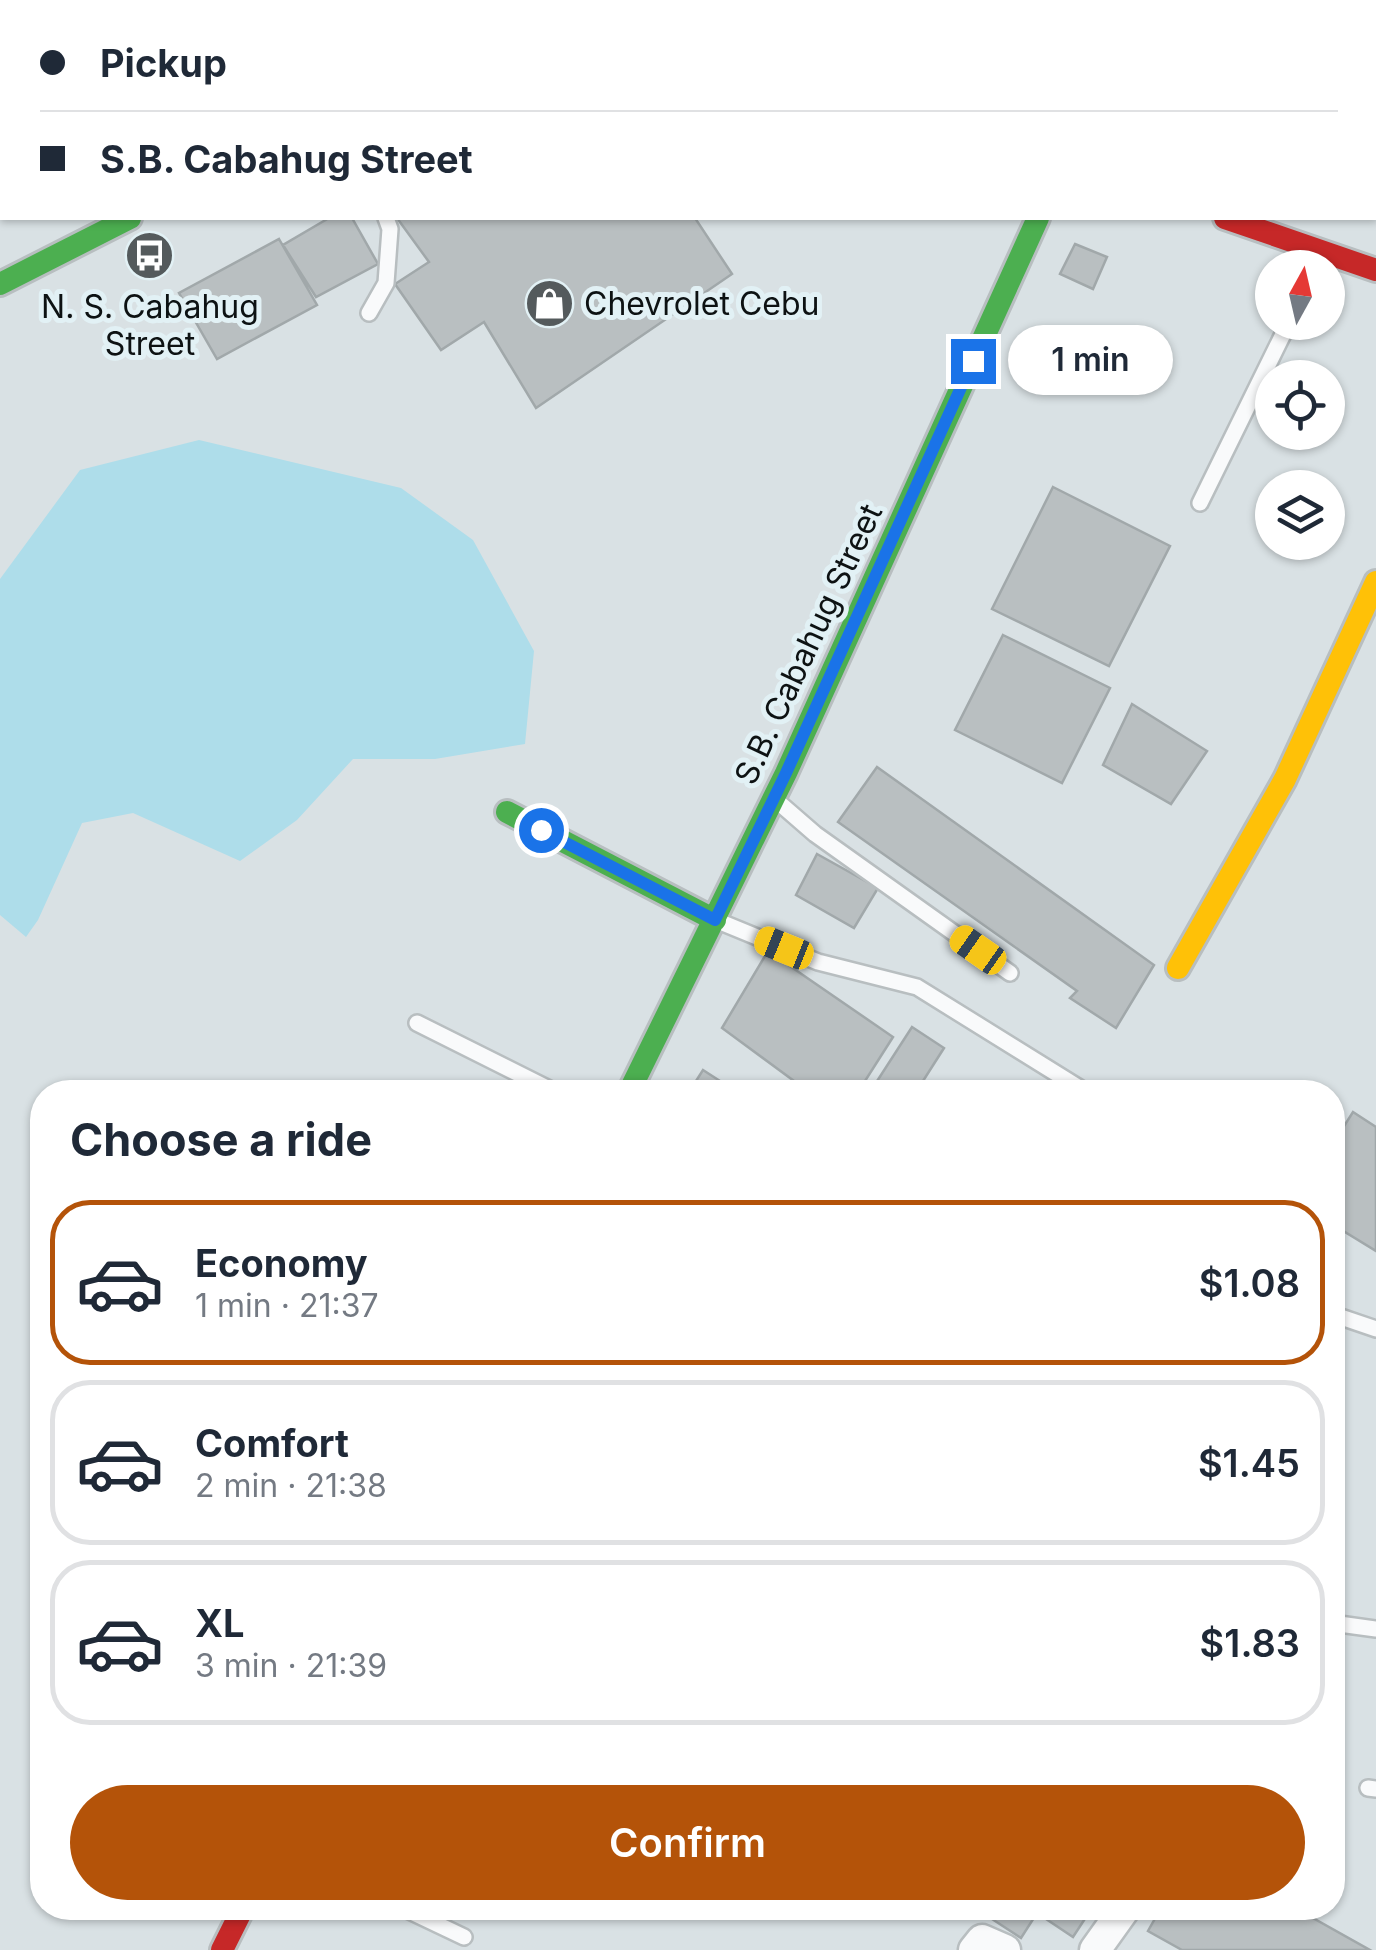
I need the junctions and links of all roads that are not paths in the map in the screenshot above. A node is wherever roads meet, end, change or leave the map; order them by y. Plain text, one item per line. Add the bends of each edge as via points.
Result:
1 (126, 220) edge
2 (387, 220) edge
3 (1037, 220) edge
4 (1230, 220) edge
5 (1297, 250) edge
6 (1345, 264) edge
7 (1376, 270) edge
8 (0, 284) edge
9 (369, 313) dead end
10 (1280, 340) edge
11 (1200, 503) dead end
12 (1376, 582) edge
13 (774, 798) junction
14 (508, 812) dead end
15 (715, 920) junction
16 (1178, 968) dead end
17 (1010, 974) dead end
18 (417, 1023) dead end
19 (531, 1080) edge
20 (635, 1080) edge
21 (1067, 1080) edge
22 (1345, 1320) edge
23 (1376, 1329) edge
24 (1345, 1625) edge
25 (1376, 1629) edge
26 (238, 1920) edge
27 (428, 1920) edge
28 (1116, 1920) edge
29 (464, 1937) dead end
30 (222, 1950) edge
31 (974, 1950) edge
32 (1005, 1950) edge
33 (1095, 1950) edge

1 - 8 street
2 - 9 lane via 386,283
3 - 13 street, S.B. Cabahug Street
4 - 5 street
6 - 7 street
10 - 11 lane
12 - 16 street via 1285,779
13 - 15 street, S.B. Cabahug Street
13 - 17 lane
14 - 15 street
15 - 20 street, S.B. Cabahug Street
15 - 21 lane via 818,962 917,987
18 - 19 lane
22 - 23 lane
24 - 25 lane
26 - 30 street
27 - 29 lane
28 - 33 street
31 - 32 street via 982,1940

